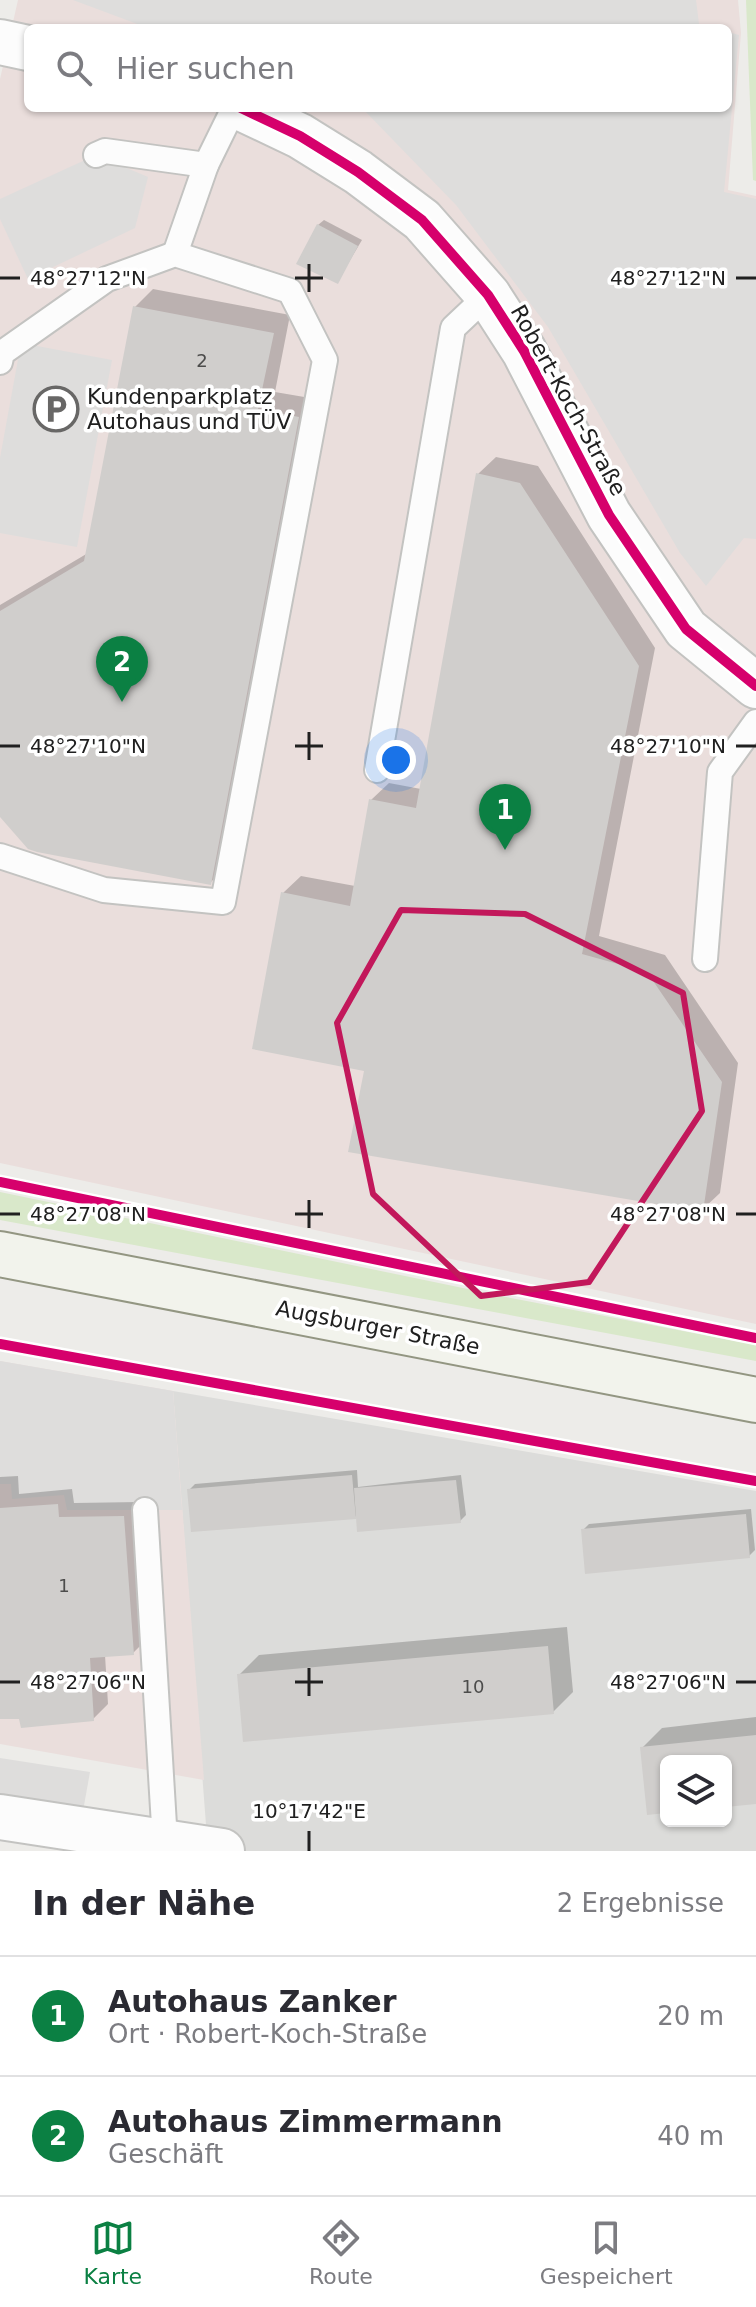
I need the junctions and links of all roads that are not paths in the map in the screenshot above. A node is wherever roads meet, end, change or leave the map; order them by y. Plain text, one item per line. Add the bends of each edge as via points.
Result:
1 (0, 42) edge
2 (24, 47) edge
3 (232, 112) edge
4 (249, 112) edge
5 (96, 155) dead end
6 (206, 165) junction
7 (175, 254) junction
8 (488, 295) junction
9 (0, 362) edge
10 (756, 686) edge
11 (756, 722) edge
12 (377, 770) dead end
13 (0, 856) edge
14 (705, 959) dead end
15 (0, 1254) edge
16 (756, 1400) edge
17 (145, 1510) dead end
18 (0, 1817) edge
19 (165, 1842) junction
20 (222, 1851) edge

1 - 2 street
3 - 6 lane
4 - 8 street, Robert-Koch-Straße via 300,136 422,220
5 - 6 lane via 105,151
6 - 7 lane
7 - 9 lane via 107,279 2,353
7 - 13 lane via 290,291 325,360 223,902 104,890
8 - 10 street, Robert-Koch-Straße via 524,351 609,515 686,629
8 - 12 lane via 453,328
11 - 14 lane via 720,772
15 - 16 main road, Augsburger Straße
17 - 19 lane
18 - 19 street
19 - 20 street

